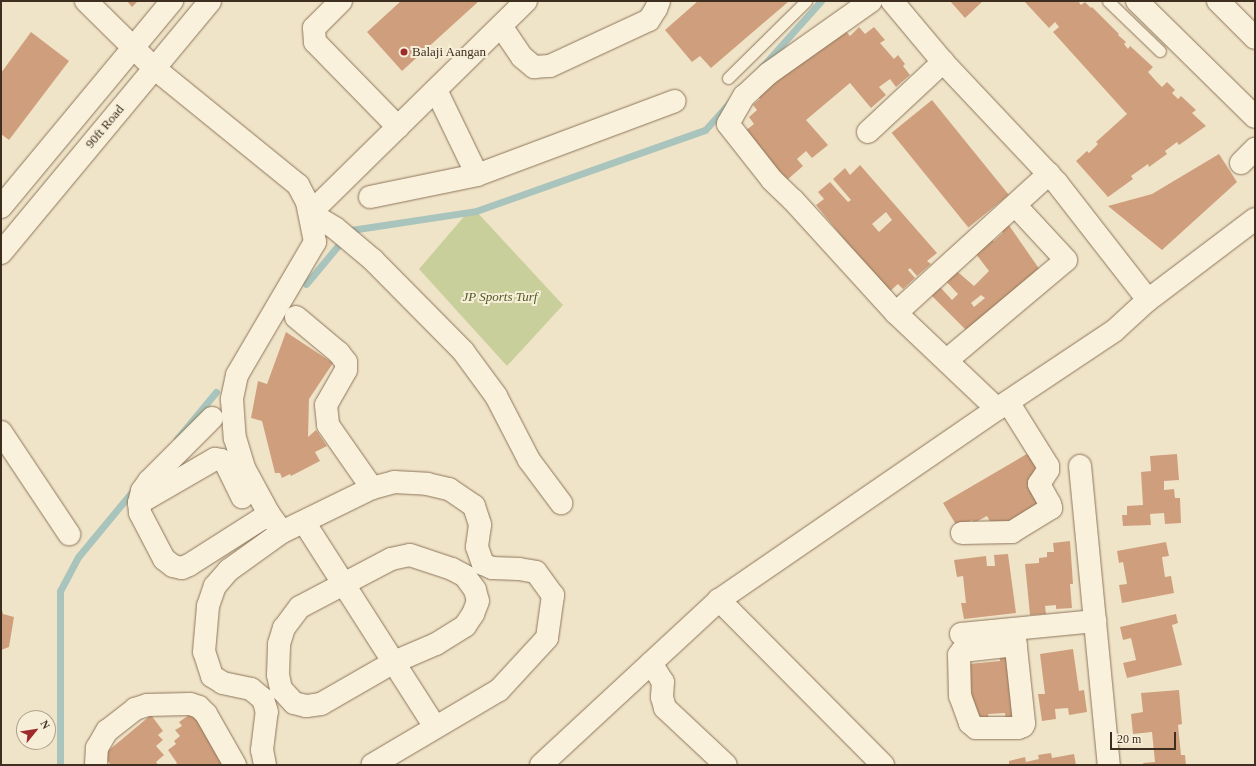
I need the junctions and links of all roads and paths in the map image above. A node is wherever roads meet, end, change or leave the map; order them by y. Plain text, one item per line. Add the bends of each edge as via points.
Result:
1 (86, 1) edge
2 (172, 1) edge
3 (210, 1) edge
4 (341, 1) edge
5 (526, 1) edge
6 (659, 1) edge
7 (806, 1) edge
8 (871, 1) edge
9 (1108, 1) edge
10 (1138, 1) edge
11 (1218, 1) edge
12 (900, 4) edge
13 (501, 26) junction
14 (1255, 38) edge
15 (133, 49) junction
16 (1160, 51) dead end
17 (943, 62) junction
18 (154, 68) junction
19 (728, 78) dead end
20 (436, 90) junction
21 (675, 101) dead end
22 (1255, 117) edge
23 (398, 127) junction
24 (868, 132) dead end
25 (1049, 174) junction
26 (477, 175) junction
27 (370, 198) dead end
28 (1015, 205) junction
29 (1, 207) edge
30 (310, 214) junction
31 (1255, 218) edge
32 (1, 253) edge
33 (1148, 300) junction
34 (896, 312) junction
35 (296, 317) dead end
36 (947, 360) junction
37 (1002, 405) junction
38 (212, 418) dead end
39 (1, 432) edge
40 (1080, 466) dead end
41 (372, 488) junction
42 (139, 503) junction
43 (561, 503) dead end
44 (262, 518) junction
45 (304, 522) junction
46 (282, 532) junction
47 (962, 533) dead end
48 (69, 534) dead end
49 (484, 564) junction
50 (465, 576) junction
51 (343, 584) junction
52 (719, 600) junction
53 (1095, 621) junction
54 (961, 634) dead end
55 (394, 662) junction
56 (651, 663) junction
57 (272, 694) junction
58 (435, 727) junction
59 (96, 765) edge
60 (235, 765) edge
61 (265, 765) edge
62 (372, 765) edge
63 (541, 765) edge
64 (726, 765) edge
65 (883, 765) edge
66 (1109, 765) edge

1 - 15 street
2 - 15 street
3 - 18 street, 90ft Road
4 - 23 street via 314,28 315,42
5 - 13 street
6 - 13 street via 649,20 550,66 534,66 522,57
7 - 19 lane
8 - 34 street via 768,74 744,96 728,124 772,180
9 - 16 lane
10 - 22 street
11 - 14 street
12 - 17 street
13 - 20 street
15 - 18 street
15 - 29 street
17 - 24 street
17 - 25 street
18 - 30 street via 298,185
18 - 32 street, 90ft Road
20 - 23 street
20 - 26 street
21 - 26 street
23 - 30 street
25 - 28 street
25 - 33 street
26 - 27 street
28 - 34 street
28 - 36 street via 1066,260
30 - 43 street via 336,228 359,248 463,351 496,396 530,460
30 - 44 street via 315,242 233,386 234,438
31 - 33 street
33 - 37 street via 1114,330
34 - 36 street
35 - 41 street via 339,353 346,362 346,370 326,405 328,425
36 - 37 street
37 - 47 street via 1048,466 1039,484 1051,508 1012,532
37 - 52 street
38 - 42 street via 149,481 142,491
39 - 48 street
40 - 53 street
41 - 45 street
41 - 49 street via 394,482 427,484 449,489 474,506 480,525 477,547
42 - 44 street via 215,459 226,464
42 - 44 street via 140,513 164,559 173,566 182,568
44 - 46 street
45 - 46 street
45 - 51 street
46 - 57 street via 229,570 216,586 208,606 204,652 212,676 222,683
49 - 50 street
49 - 58 street via 492,568 519,568 536,572 553,595 547,638 499,690
50 - 51 street via 410,555 391,559
50 - 55 street via 476,590 478,601 465,626 436,644
51 - 55 street
51 - 57 street via 300,608 284,628 279,644 278,675
52 - 56 street
52 - 65 street
53 - 54 street via 1015,637
53 - 66 street
55 - 57 street via 321,704 294,704
55 - 58 street
56 - 63 street
56 - 64 street via 663,682 662,697 665,708
57 - 61 street via 262,750
58 - 62 street
59 - 60 street via 97,748 107,731 135,709 147,704 190,704 206,714

